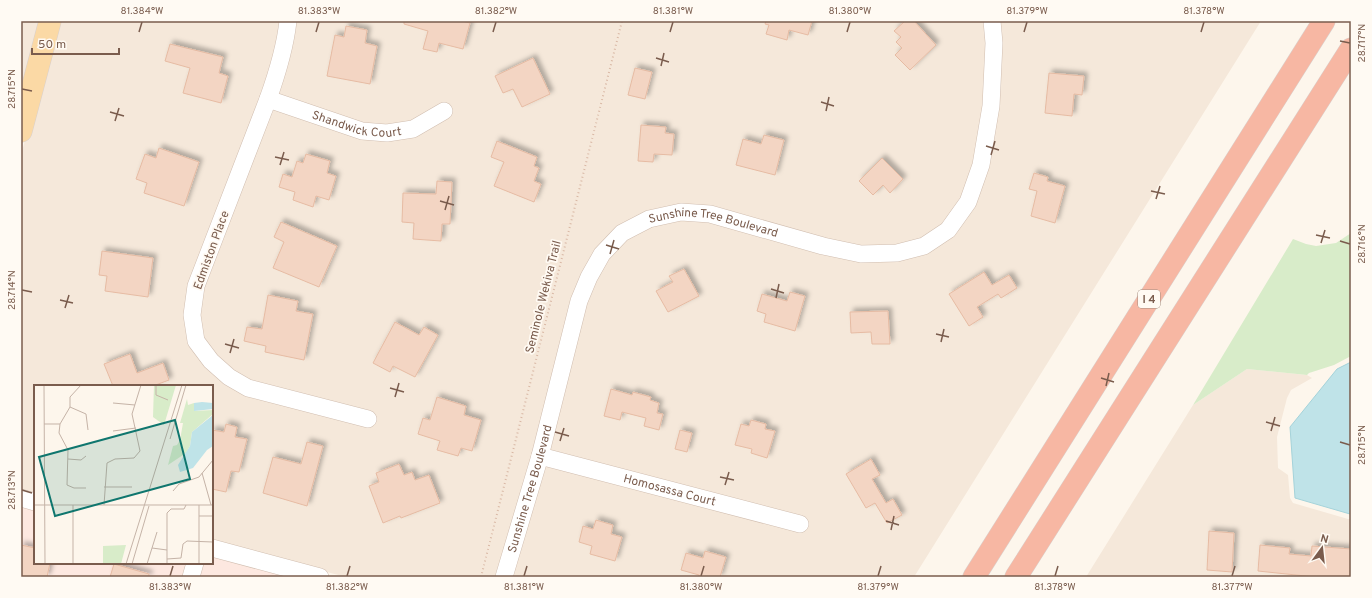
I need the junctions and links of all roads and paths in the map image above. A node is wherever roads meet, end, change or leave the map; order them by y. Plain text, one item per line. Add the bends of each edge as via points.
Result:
1 (50, 21) edge
2 (288, 21) edge
3 (622, 21) edge
4 (992, 21) edge
5 (1324, 21) edge
6 (1351, 49) edge
7 (268, 99) junction
8 (444, 111) dead end
9 (21, 132) edge
10 (368, 419) dead end
11 (540, 456) junction
12 (21, 498) edge
13 (34, 502) edge
14 (800, 524) dead end
15 (213, 548) edge
16 (194, 564) edge
17 (191, 577) edge
18 (320, 577) edge
19 (481, 577) edge
20 (504, 577) edge
21 (974, 577) edge
22 (1016, 577) edge

1 - 9 main road
2 - 7 street, Edmiston Place via 287,35
3 - 19 path, Seminole Wekiva Trail
4 - 11 street, Sunshine Tree Boulevard via 994,43 991,106 981,165 968,202 948,230 924,246 897,253 861,254 710,214 681,212 662,216 649,219 622,233 602,254 579,301
5 - 21 highway, I 4
6 - 22 highway
7 - 8 street, Shandwick Court via 362,131 387,133 413,129
7 - 10 street, Edmiston Place via 196,286 192,315 196,340 211,361 229,377 248,388
11 - 14 street, Homosassa Court
11 - 20 street, Sunshine Tree Boulevard
12 - 13 street
15 - 18 street
16 - 17 street

